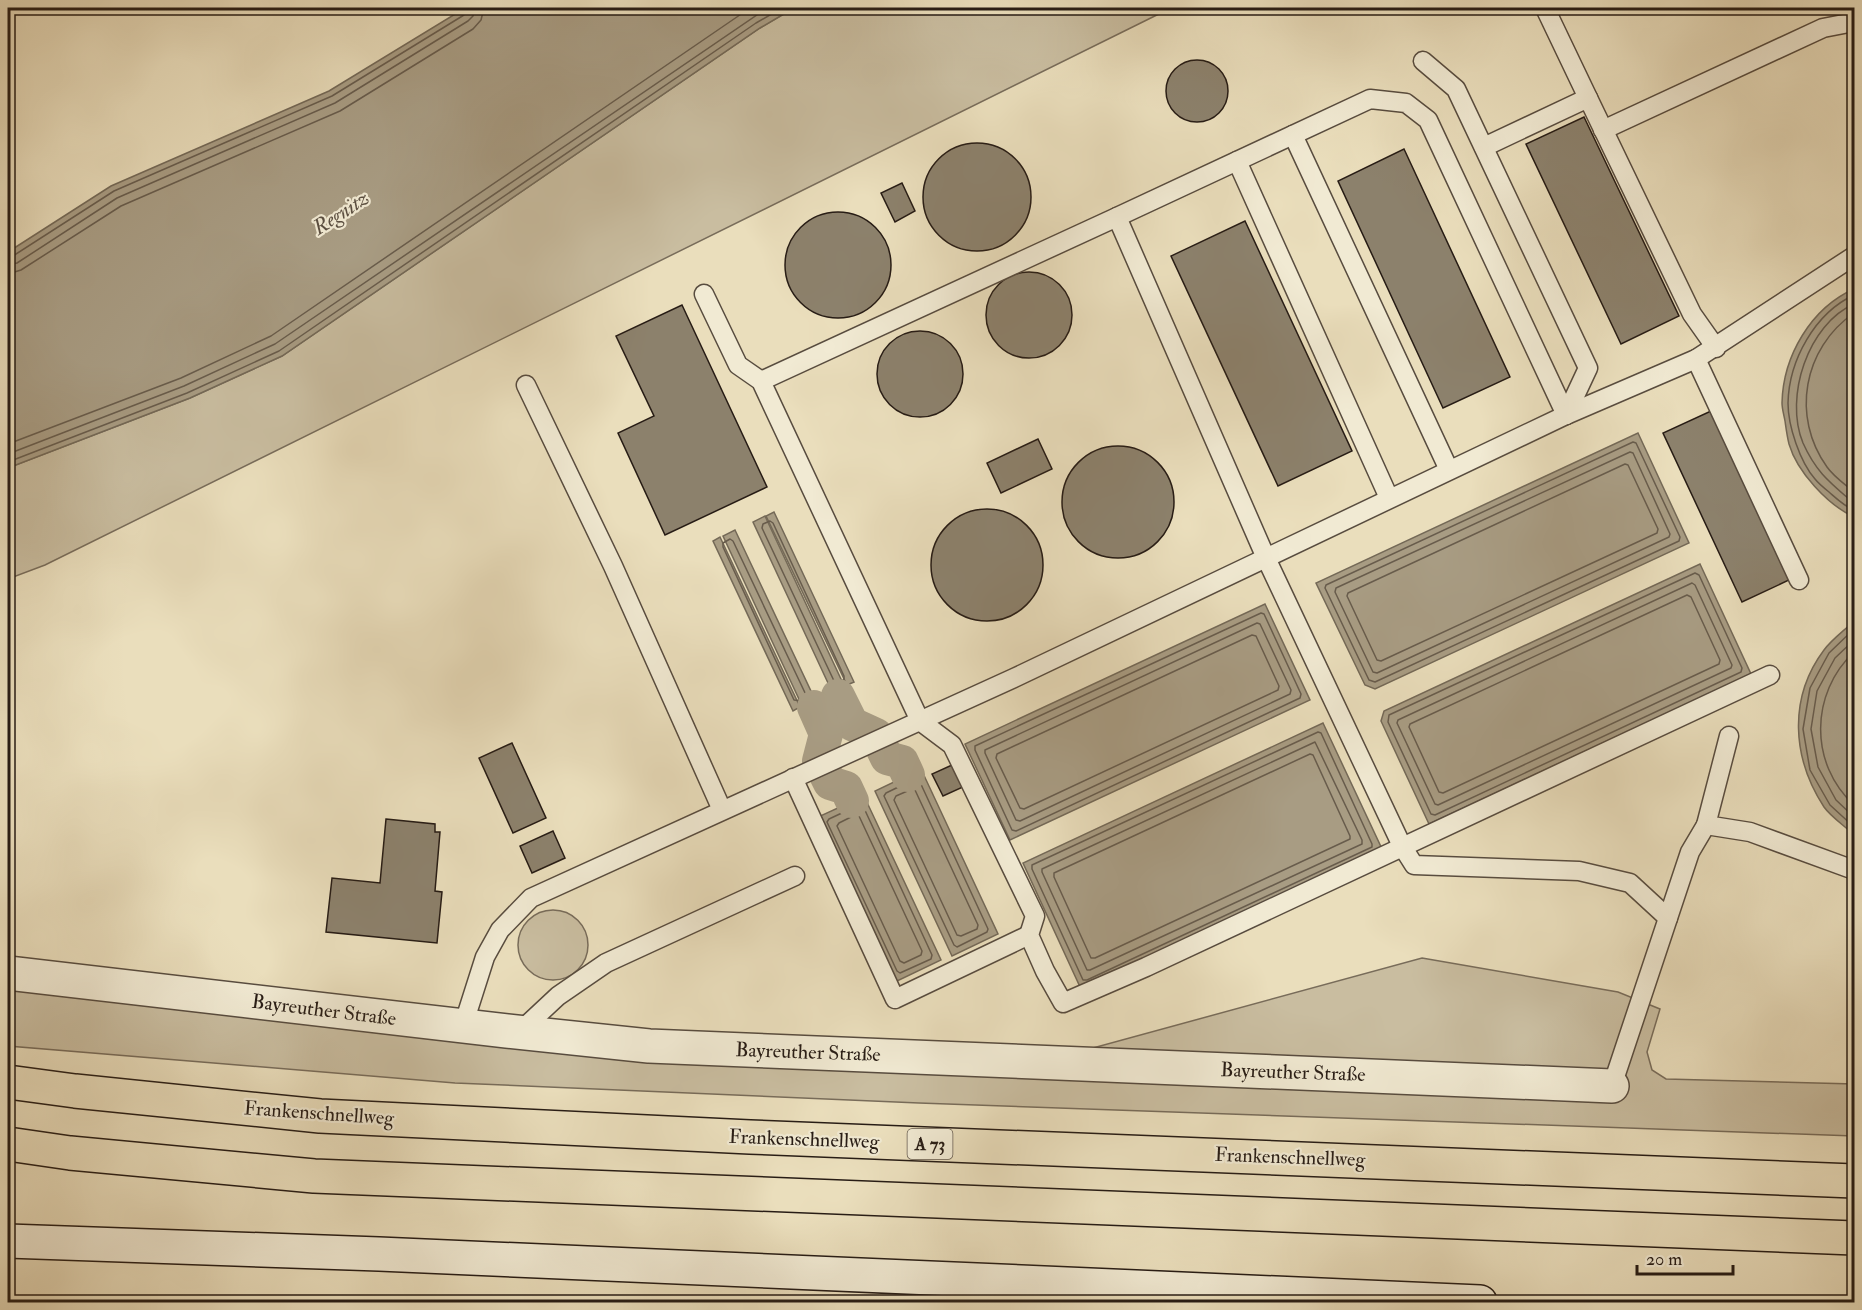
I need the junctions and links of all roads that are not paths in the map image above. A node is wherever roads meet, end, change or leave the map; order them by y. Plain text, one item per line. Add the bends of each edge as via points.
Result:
1 (1545, 8) edge
2 (1854, 22) edge
3 (1423, 61) dead end
4 (1588, 98) junction
5 (1603, 130) junction
6 (1293, 135) junction
7 (1484, 147) junction
8 (1237, 161) junction
9 (1117, 217) junction
10 (1854, 256) edge
11 (704, 294) dead end
12 (1716, 348) junction
13 (1696, 359) junction
14 (761, 381) junction
15 (526, 386) dead end
16 (1566, 415) junction
17 (1449, 470) junction
18 (1389, 498) junction
19 (1266, 558) junction
20 (1799, 580) dead end
21 (1770, 675) dead end
22 (920, 721) junction
23 (1729, 736) dead end
24 (793, 778) junction
25 (722, 810) junction
26 (1706, 825) junction
27 (1402, 846) junction
28 (1854, 870) edge
29 (795, 876) dead end
30 (1668, 918) junction
31 (1029, 935) junction
32 (8, 973) edge
33 (463, 1026) junction
34 (524, 1033) junction
35 (8, 1082) edge
36 (1612, 1086) joint
37 (8, 1144) edge
38 (1854, 1181) edge
39 (1854, 1238) edge
40 (8, 1241) edge
41 (1480, 1302) edge

1 - 4 lane
2 - 5 lane via 1824,28
3 - 7 lane via 1456,89
4 - 5 lane
4 - 7 lane
5 - 12 lane via 1692,314
6 - 8 lane
6 - 16 lane via 1370,99 1406,103 1428,120
6 - 17 lane
7 - 16 lane via 1588,368
8 - 9 lane
8 - 18 lane
9 - 14 lane
9 - 19 lane
10 - 12 lane
11 - 14 lane via 738,366
12 - 13 lane
13 - 16 lane
13 - 20 lane
14 - 22 lane
15 - 25 lane via 613,567
16 - 17 lane
17 - 18 lane
18 - 19 lane
19 - 22 lane
19 - 27 lane
21 - 27 lane
22 - 24 lane
22 - 31 lane via 952,745 1035,916
23 - 26 lane
24 - 25 lane
24 - 31 lane via 896,999
25 - 33 lane via 531,898 500,930 490,948
26 - 28 lane via 1750,832
26 - 30 lane via 1690,852
27 - 30 lane via 1414,865 1579,871 1630,883
27 - 31 lane via 1063,1003
29 - 34 lane via 606,963 558,996 528,1024
30 - 36 lane
32 - 33 street, Bayreuther Straße
33 - 34 street, Bayreuther Straße
34 - 36 street, Bayreuther Straße via 649,1046
35 - 38 highway, Frankenschnellweg / A 73 via 320,1116
37 - 39 highway via 314,1176
40 - 41 street

